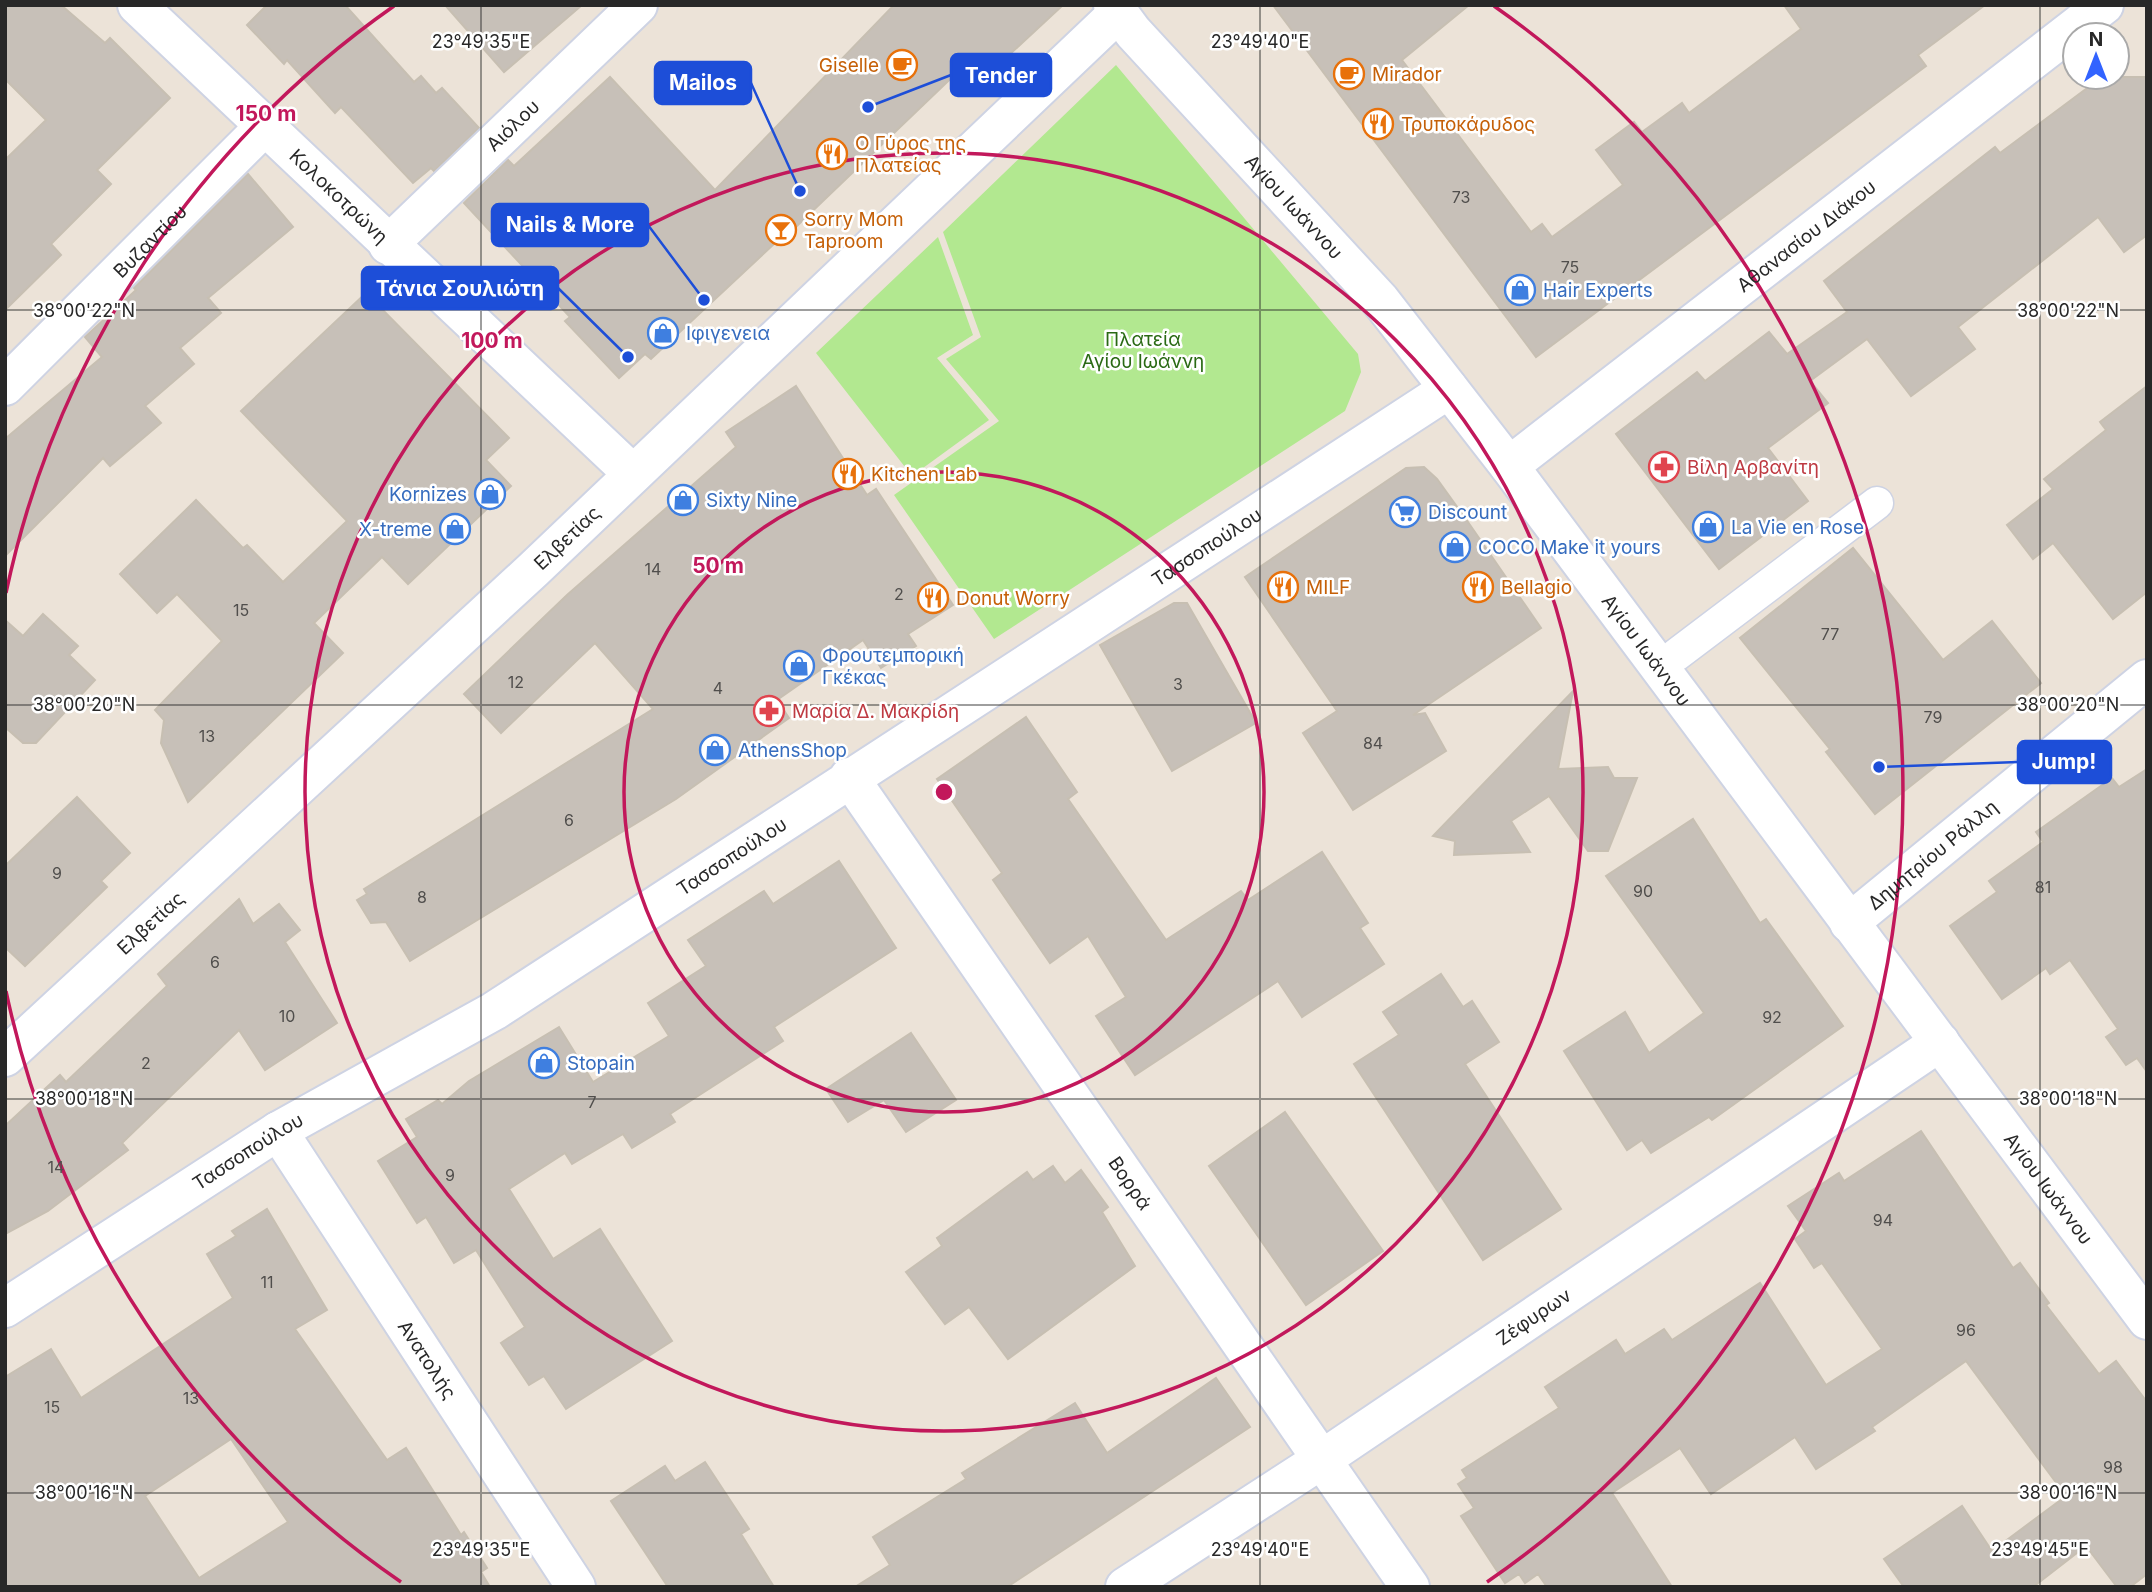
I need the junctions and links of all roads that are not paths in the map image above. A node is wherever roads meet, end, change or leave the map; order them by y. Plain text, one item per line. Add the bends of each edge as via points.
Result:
1 (137, 5) edge
2 (638, 5) edge
3 (2104, 5) edge
4 (1119, 7) edge
5 (264, 127) junction
6 (388, 245) junction
7 (5, 386) edge
8 (1448, 389) junction
9 (1509, 466) junction
10 (633, 474) junction
11 (1877, 503) dead end
12 (1676, 655) dead end
13 (2147, 679) edge
14 (849, 777) junction
15 (1849, 923) junction
16 (1940, 1042) junction
17 (5, 1057) edge
18 (278, 1131) junction
19 (5, 1308) edge
20 (2147, 1320) edge
21 (1324, 1458) junction
22 (576, 1587) edge
23 (1125, 1587) edge
24 (1410, 1587) edge

1 - 5 street, Κολοκοτρώνη
2 - 6 street, Αιόλου
3 - 9 street, Αθανασίου Διάκου
4 - 8 street, Αγίου Ιωάννου via 1133,32 1380,300
4 - 10 street, Ελβετίας
5 - 6 street, Κολοκοτρώνη
5 - 7 street, Βυζαντίου
6 - 10 street, Κολοκοτρώνη
8 - 9 street, Αγίου Ιωάννου
8 - 14 street, Τασσοπούλου
9 - 15 street, Αγίου Ιωάννου
10 - 17 street, Ελβετίας
11 - 12 street
13 - 15 street, Δημητρίου Ράλλη
14 - 18 street, Τασσοπούλου via 494,1011
14 - 21 street, Βορρά
15 - 16 street, Αγίου Ιωάννου
16 - 20 street, Αγίου Ιωάννου
16 - 21 street, Ζέφυρων
18 - 19 street, Τασσοπούλου
18 - 22 street, Ανατολής
21 - 23 street, Ζέφυρων
21 - 24 street, Βορρά

